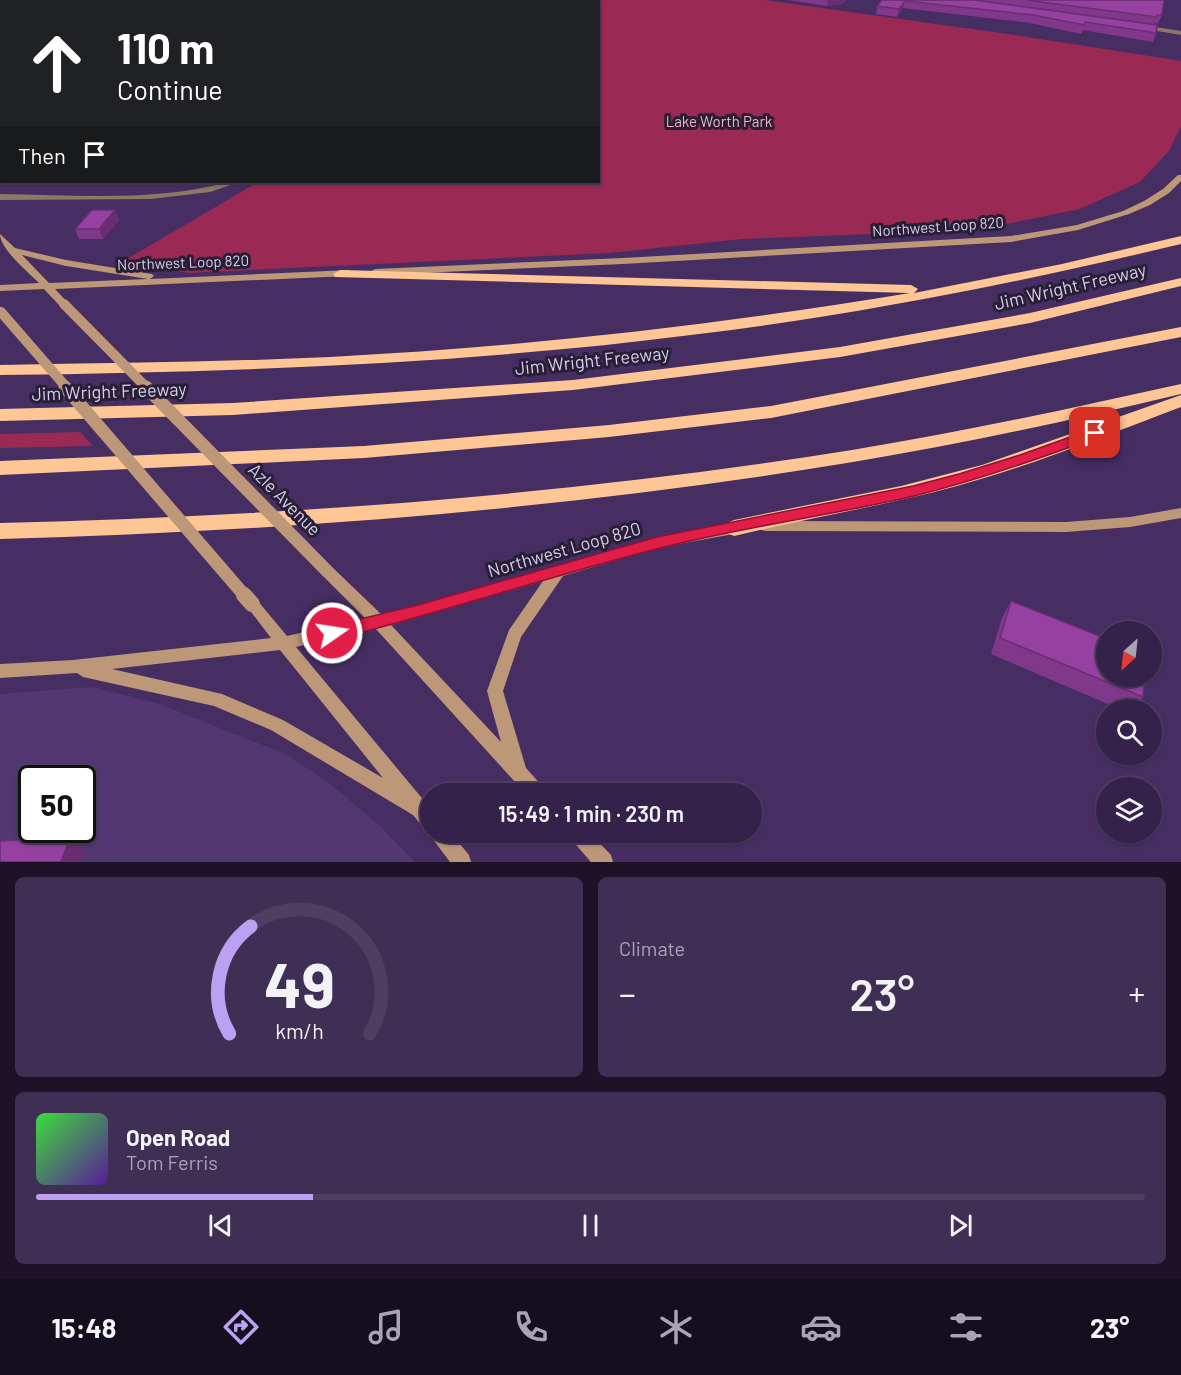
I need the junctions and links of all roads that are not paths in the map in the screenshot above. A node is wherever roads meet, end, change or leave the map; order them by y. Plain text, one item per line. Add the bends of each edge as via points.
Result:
1 (1135, 26) edge
2 (1181, 33) edge
3 (1181, 177) edge
4 (231, 183) edge
5 (0, 197) edge
6 (0, 237) edge
7 (1181, 240) edge
8 (10, 249) junction
9 (340, 273) junction
10 (186, 280) junction
11 (1181, 282) edge
12 (46, 286) junction
13 (0, 288) edge
14 (951, 290) junction
15 (0, 312) edge
16 (1181, 333) edge
17 (0, 370) edge
18 (1181, 389) edge
19 (1181, 401) edge
20 (0, 415) edge
21 (0, 468) edge
22 (1181, 513) edge
23 (734, 528) junction
24 (0, 531) edge
25 (558, 571) junction
26 (379, 622) junction
27 (285, 644) junction
28 (73, 667) junction
29 (0, 671) edge
30 (518, 772) junction
31 (528, 783) edge
32 (420, 809) joint
33 (447, 843) edge
34 (586, 843) edge
35 (462, 862) edge
36 (604, 862) edge

1 - 2 street
3 - 9 main road, Northwest Loop 820 via 1164,192 1126,211 1065,230 1011,239
4 - 5 street via 147,196
6 - 8 main road, Azle Avenue
7 - 14 highway
8 - 10 main road via 99,269
8 - 12 main road, Azle Avenue
9 - 10 main road, Northwest Loop 820
9 - 14 highway
10 - 12 main road, Northwest Loop 820
11 - 20 highway, Jim Wright Freeway via 1030,318 840,352 573,385 233,409
12 - 13 main road, Northwest Loop 820
12 - 26 main road, Azle Avenue, bridge
14 - 17 highway via 789,316 562,344 326,362
15 - 27 main road, bridge
16 - 21 highway via 771,412 609,431 364,452
18 - 24 highway via 866,454 632,487 415,509
19 - 23 highway via 960,479
22 - 23 main road, Northwest Loop 820 via 1066,527
23 - 25 main road, Northwest Loop 820 via 657,543
25 - 26 main road, Northwest Loop 820
25 - 30 main road via 514,635 495,691
26 - 27 main road, Northwest Loop 820
26 - 30 main road, Azle Avenue
27 - 28 main road, Northwest Loop 820
27 - 32 main road
28 - 29 main road, Northwest Loop 820
28 - 32 main road via 216,699 277,725
30 - 31 main road, Azle Avenue
33 - 35 main road
34 - 36 main road

